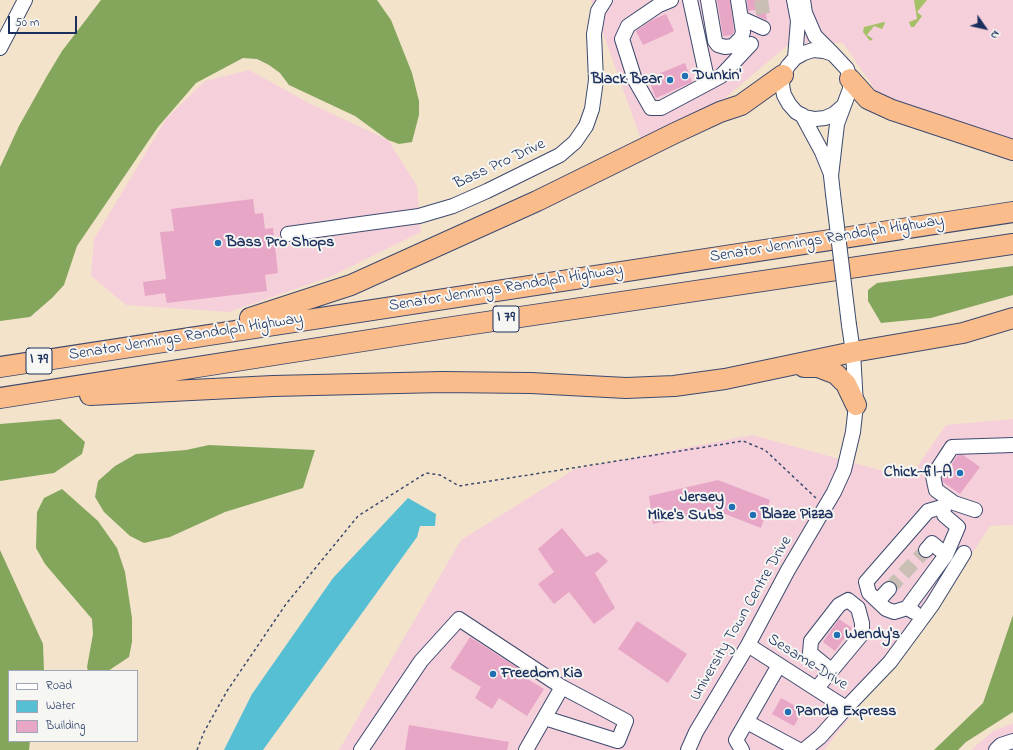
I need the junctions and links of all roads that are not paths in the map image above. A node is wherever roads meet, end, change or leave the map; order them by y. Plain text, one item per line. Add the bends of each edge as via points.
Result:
1 (25, 0) edge
2 (605, 0) edge
3 (670, 0) edge
4 (690, 0) edge
5 (708, 0) edge
6 (738, 0) edge
7 (794, 0) edge
8 (804, 0) edge
9 (741, 18) junction
10 (713, 31) junction
11 (699, 37) junction
12 (0, 48) edge
13 (833, 54) junction
14 (795, 58) junction
15 (783, 75) junction
16 (850, 78) junction
17 (708, 83) junction
18 (842, 107) junction
19 (802, 115) junction
20 (1013, 150) edge
21 (831, 176) junction
22 (1013, 212) edge
23 (288, 234) dead end
24 (1013, 244) edge
25 (1013, 318) edge
26 (853, 352) junction
27 (79, 355) junction
28 (786, 366) junction
29 (0, 367) edge
30 (0, 398) edge
31 (0, 402) edge
32 (856, 405) junction
33 (1013, 444) edge
34 (976, 510) dead end
35 (920, 520) junction
36 (964, 552) dead end
37 (946, 555) junction
38 (889, 590) tunnel mouth
39 (878, 602) junction
40 (907, 608) junction
41 (923, 618) junction
42 (748, 645) junction
43 (780, 665) junction
44 (831, 670) junction
45 (562, 687) junction
46 (818, 688) junction
47 (846, 708) junction
48 (545, 718) junction
49 (747, 722) junction
50 (1013, 741) edge
51 (361, 750) edge
52 (526, 750) edge
53 (688, 750) edge
54 (742, 750) edge
55 (799, 750) edge
56 (804, 750) edge
57 (996, 750) edge

1 - 12 street
2 - 23 street, Bass Pro Drive via 598,11 594,34 596,80 592,109 586,126 575,142 560,155 487,192 440,210 419,216
3 - 17 street via 628,26 622,39 635,80 651,108 662,108
4 - 11 street
5 - 10 street
6 - 9 street
7 - 14 street via 798,21
8 - 13 street via 805,13 815,36
9 - 10 street via 743,32 733,46 718,45
9 - 17 street via 759,33 721,76
10 - 11 street
11 - 17 street
13 - 14 street via 814,50
13 - 16 street via 847,69
14 - 15 street
15 - 19 street, University Town Centre Drive via 784,95 789,104
15 - 27 highway via 741,105 688,127 537,202 351,285 244,320 168,334
16 - 18 street, University Town Centre Drive via 850,89
16 - 20 highway via 868,99 892,110
18 - 19 street via 825,118 815,119
18 - 21 street, University Town Centre Drive via 837,124
19 - 21 street, University Town Centre Drive via 819,146
21 - 26 street, University Town Centre Drive, bridge
22 - 27 highway, Senator Jennings Randolph Highway / I 79
24 - 30 highway, Senator Jennings Randolph Highway / I 79 via 446,328
25 - 26 highway via 963,333
26 - 28 highway
26 - 32 street, University Town Centre Drive
27 - 29 highway, Senator Jennings Randolph Highway / I 79
28 - 31 highway via 718,380 642,388 442,382 281,385
28 - 32 highway via 818,367 836,374 846,384
32 - 42 street, University Town Centre Drive via 844,470 826,507 788,570
33 - 34 street via 952,447 933,476 936,490 954,503
35 - 37 street via 929,546
35 - 37 street via 928,511 943,514 958,527
35 - 39 street via 866,582 869,594
36 - 41 street, Sesame Drive
37 - 40 street
38 - 39 street
39 - 40 street via 894,612
40 - 41 street
41 - 47 street, Sesame Drive via 890,662
42 - 43 street, Sesame Drive
42 - 53 street, University Town Centre Drive
43 - 46 street, Sesame Drive
43 - 49 street
44 - 44 street via 862,634 858,608 848,600 839,605 811,641 810,653
44 - 46 street
45 - 48 street
45 - 48 street via 626,721 618,741
45 - 51 street via 459,619 421,661
46 - 47 street, Sesame Drive
47 - 56 street via 820,737
48 - 52 street
49 - 54 street via 736,740
49 - 55 street
50 - 57 street via 1001,745

